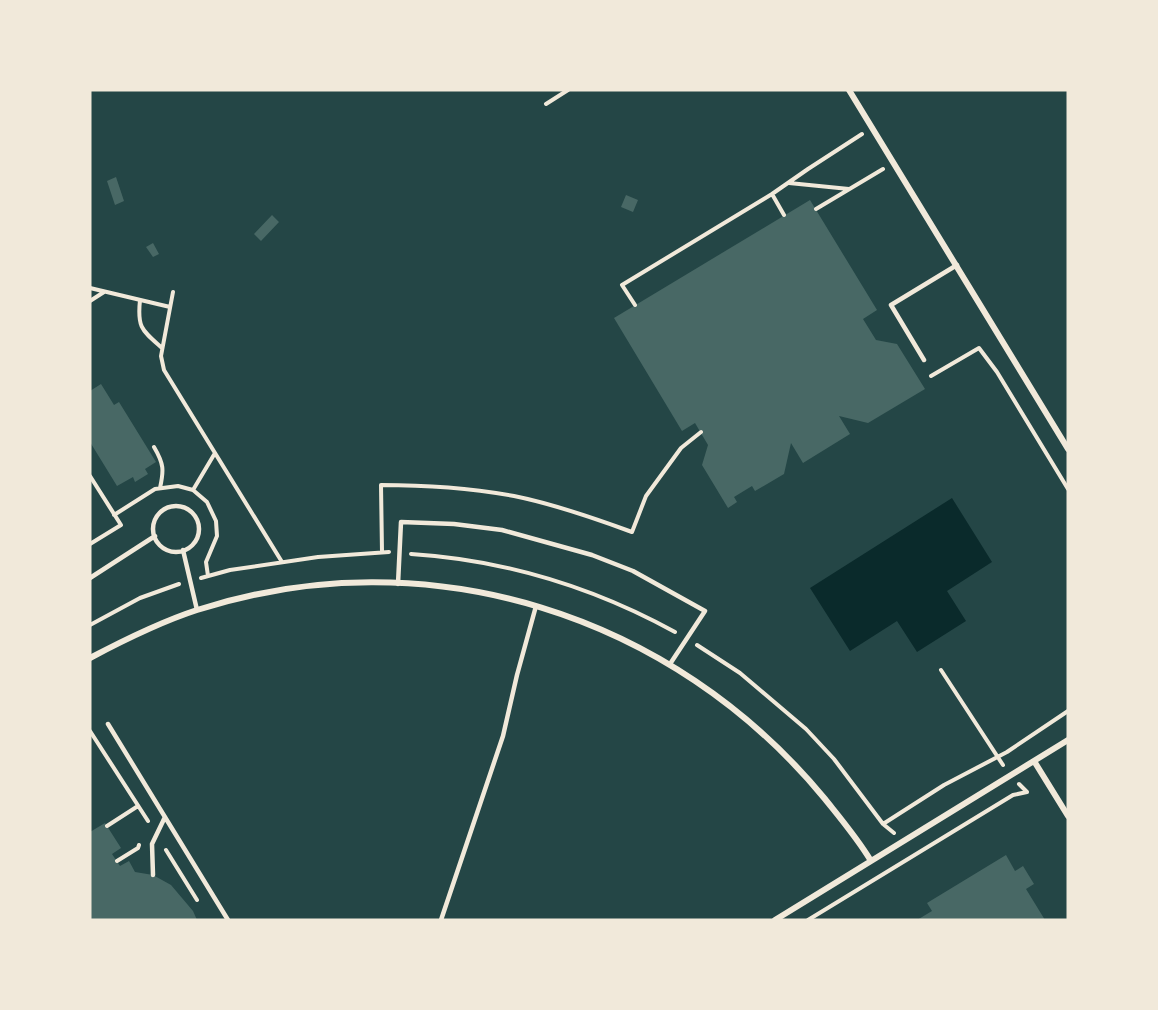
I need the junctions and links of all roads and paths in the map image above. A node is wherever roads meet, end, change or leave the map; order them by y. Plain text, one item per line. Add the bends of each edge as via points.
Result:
1 (568, 90) edge
2 (849, 90) edge
3 (546, 104) dead end
4 (873, 128) junction
5 (894, 162) junction
6 (789, 183) junction
7 (850, 189) junction
8 (772, 194) junction
9 (816, 209) dead end
10 (784, 215) dead end
11 (957, 265) junction
12 (90, 288) edge
13 (104, 292) junction
14 (173, 292) dead end
15 (140, 300) junction
16 (90, 301) edge
17 (635, 305) dead end
18 (170, 307) junction
19 (162, 348) junction
20 (924, 360) dead end
21 (932, 376) dead end
22 (700, 432) dead end
23 (154, 447) dead end
24 (1068, 448) edge
25 (215, 453) junction
26 (90, 476) edge
27 (160, 488) junction
28 (1068, 489) edge
29 (193, 490) junction
30 (114, 515) junction
31 (155, 536) junction
32 (90, 544) edge
33 (183, 550) junction
34 (382, 552) dead end
35 (282, 563) dead end
36 (208, 576) dead end
37 (90, 578) edge
38 (399, 584) junction
39 (536, 606) junction
40 (197, 610) junction
41 (90, 658) edge
42 (670, 664) junction
43 (941, 670) dead end
44 (1068, 711) edge
45 (108, 724) dead end
46 (1068, 740) edge
47 (998, 757) junction
48 (1034, 760) junction
49 (1010, 775) junction
50 (138, 806) dead end
51 (1068, 816) edge
52 (165, 817) junction
53 (147, 819) dead end
54 (883, 824) dead end
55 (107, 826) dead end
56 (144, 829) dead end
57 (141, 838) dead end
58 (117, 861) dead end
59 (872, 861) junction
60 (153, 875) dead end
61 (228, 920) edge
62 (441, 920) edge
63 (775, 920) edge
64 (808, 920) edge

1 - 3 path
2 - 4 street
4 - 5 street
4 - 6 path
5 - 7 path
5 - 11 street
6 - 7 path
6 - 8 path
7 - 9 path
8 - 10 path
8 - 17 path via 622,285
11 - 20 lane via 891,305
11 - 24 street
12 - 13 path
13 - 15 path
13 - 16 path
14 - 18 path
15 - 18 path
15 - 19 path via 141,330
18 - 19 path
19 - 25 path via 164,370
21 - 28 path via 979,348
22 - 34 path via 674,457 646,495 632,532 515,496 419,485 381,485
23 - 27 path via 164,472
25 - 29 path
25 - 35 path
26 - 30 path
27 - 29 path via 178,486
27 - 30 path
29 - 36 path via 207,502 216,521 217,536 206,562
30 - 32 path via 121,525
31 - 33 lane via 163,547
31 - 33 lane via 155,520 165,509 187,508 197,519 199,534
31 - 37 lane
33 - 40 lane
38 - 39 street via 466,590
38 - 40 street via 317,585
38 - 42 lane via 401,522 502,530 592,555 633,571 705,611
39 - 42 street via 595,626
39 - 62 lane via 503,736
40 - 41 street
42 - 59 street via 721,698 784,753
43 - 47 path
44 - 47 path
45 - 52 lane
46 - 48 street
47 - 49 path
47 - 54 path
48 - 49 street
48 - 51 street
49 - 59 street
49 - 64 path via 1027,792 1013,795
50 - 55 path
52 - 60 lane via 152,844
52 - 61 lane
53 - 56 path
57 - 58 path via 138,848
59 - 63 street

